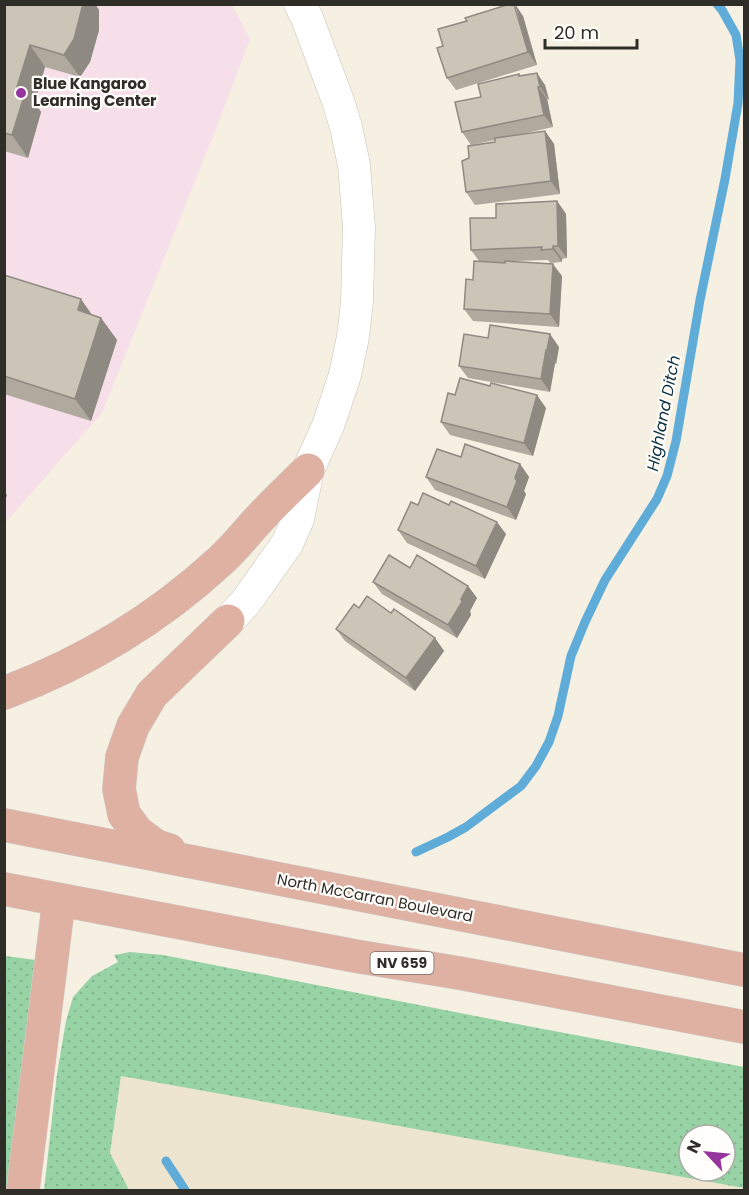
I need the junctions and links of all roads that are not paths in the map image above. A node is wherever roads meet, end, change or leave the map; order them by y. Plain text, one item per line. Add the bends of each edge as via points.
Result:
1 (300, 4) edge
2 (308, 470) junction
3 (228, 621) joint
4 (4, 693) edge
5 (4, 825) edge
6 (228, 868) junction
7 (4, 889) edge
8 (59, 900) junction
9 (744, 970) edge
10 (744, 1027) edge
11 (23, 1191) edge

1 - 2 street via 346,127 354,165 359,227 353,337 328,426
2 - 3 street via 298,519 287,544
2 - 4 main road via 221,561 149,619 99,650
3 - 6 main road via 152,694 132,726 119,789 124,814 137,832 156,846
5 - 6 main road, North McCarran Boulevard
6 - 9 main road, North McCarran Boulevard
7 - 8 main road, NV 659
8 - 10 main road, NV 659
8 - 11 main road

